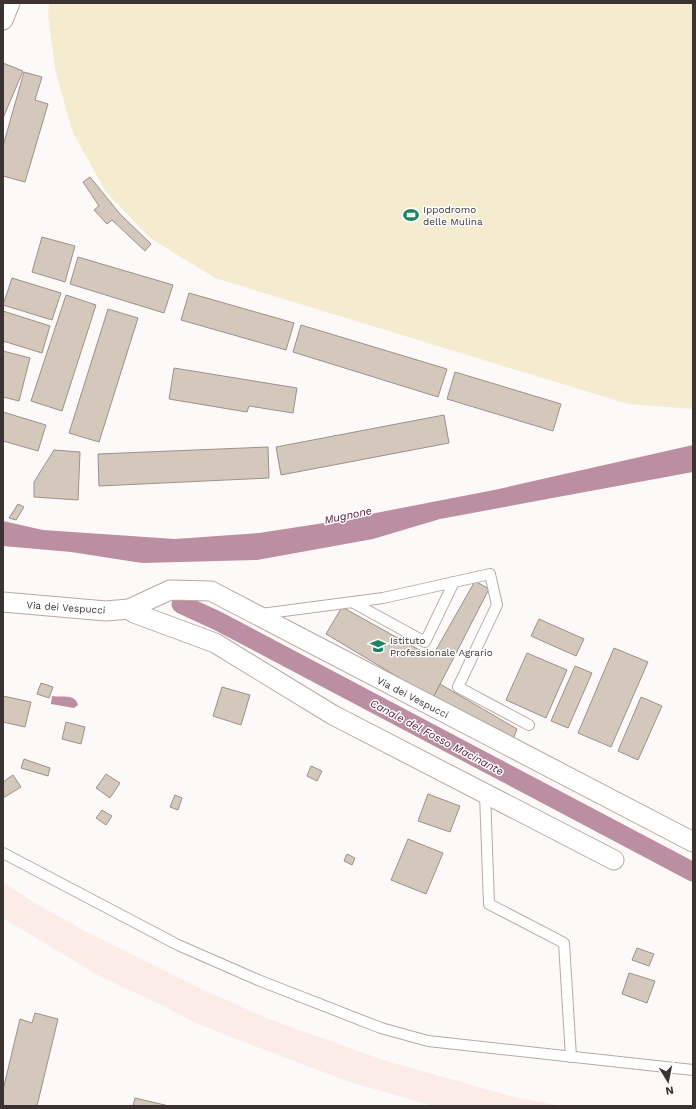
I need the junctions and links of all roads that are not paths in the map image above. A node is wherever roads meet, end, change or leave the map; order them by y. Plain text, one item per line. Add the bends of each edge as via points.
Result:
1 (10, 3) edge
2 (3, 20) edge
3 (454, 582) junction
4 (3, 602) edge
5 (352, 602) junction
6 (129, 609) junction
7 (255, 615) junction
8 (529, 724) dead end
9 (485, 794) junction
10 (693, 842) edge
11 (3, 853) edge
12 (614, 860) dead end
13 (571, 1057) junction
14 (693, 1070) edge

1 - 2 street
3 - 5 lane via 383,598
3 - 5 lane via 425,642
3 - 8 lane via 490,574 497,605 458,687
4 - 6 street, Via dei Vespucci via 106,611
5 - 7 lane
6 - 7 street, Via dei Vespucci via 170,590 211,591
6 - 9 street via 215,643 333,715
7 - 10 street, Via dei Vespucci
9 - 12 street
9 - 13 lane via 489,904 564,943
11 - 13 lane via 178,945 258,980 381,1028 428,1041
13 - 14 lane

